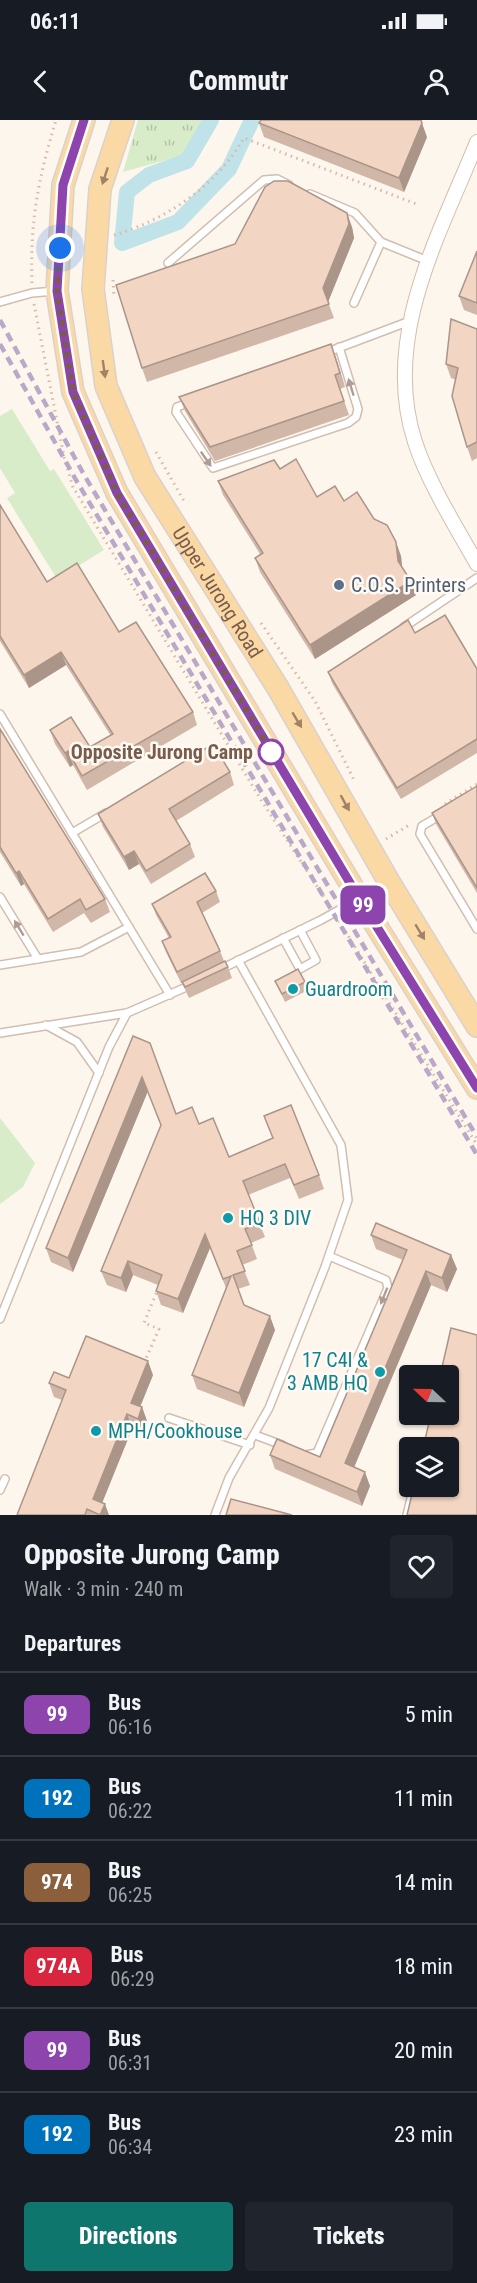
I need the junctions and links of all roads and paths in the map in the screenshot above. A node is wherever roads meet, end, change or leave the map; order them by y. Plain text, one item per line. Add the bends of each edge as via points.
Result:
1 (56, 120) edge
2 (84, 120) edge
3 (123, 120) edge
4 (477, 142) edge
5 (472, 168) edge
6 (296, 188) edge
7 (306, 192) edge
8 (115, 223) dead end
9 (381, 242) junction
10 (114, 243) dead end
11 (429, 261) junction
12 (168, 263) dead end
13 (113, 272) dead end
14 (57, 291) junction
15 (32, 293) junction
16 (0, 302) edge
17 (354, 303) dead end
18 (114, 307) dead end
19 (410, 321) junction
20 (339, 347) junction
21 (318, 355) edge
22 (201, 398) edge
23 (152, 443) dead end
24 (184, 502) dead end
25 (477, 564) edge
26 (477, 578) edge
27 (256, 616) dead end
28 (396, 632) edge
29 (0, 714) edge
30 (358, 788) dead end
31 (112, 808) edge
32 (450, 810) edge
33 (382, 832) dead end
34 (72, 833) junction
35 (379, 843) dead end
36 (389, 882) junction
37 (0, 897) edge
38 (359, 898) junction
39 (333, 912) junction
40 (129, 927) junction
41 (477, 929) edge
42 (300, 930) junction
43 (283, 938) junction
44 (38, 959) junction
45 (238, 960) junction
46 (0, 965) edge
47 (211, 974) edge
48 (203, 978) edge
49 (170, 995) junction
50 (127, 1014) junction
51 (46, 1025) junction
52 (477, 1026) edge
53 (0, 1034) edge
54 (99, 1073) junction
55 (477, 1088) edge
56 (477, 1144) edge
57 (329, 1256) junction
58 (160, 1286) edge
59 (0, 1318) edge
60 (141, 1370) edge
61 (169, 1418) dead end
62 (255, 1435) junction
63 (250, 1444) junction
64 (286, 1447) edge
65 (296, 1451) edge
66 (5, 1479) dead end
67 (0, 1490) edge
68 (411, 1497) edge
69 (215, 1515) edge
70 (406, 1515) edge

1 - 15 path via 39,174 31,236
2 - 14 main road, Upper Jurong Road via 63,185
3 -> 36 main road, Upper Jurong Road via 100,189 93,289 106,386 145,477 278,688
4 - 5 street
5 - 11 street
6 - 12 lane via 276,179 264,180
7 - 9 lane via 355,213
8 - 10 path
9 - 11 lane
9 - 17 lane
11 - 19 street
13 - 18 path
14 - 15 lane
14 - 38 main road, Upper Jurong Road via 73,392 117,493
15 - 16 lane
15 - 39 path via 73,487
19 - 20 lane
19 - 25 street via 405,392 415,442
20 - 21 lane
22 -> 20 lane via 179,406 176,412 213,468 348,423 356,417 358,409
23 - 24 path
26 - 28 lane
27 - 30 path via 315,700
29 - 34 lane
31 - 34 lane
32 - 41 lane via 422,826 420,834
33 - 35 path via 386,839
34 - 40 lane
36 - 38 lane
36 -> 52 main road, Upper Jurong Road
44 -> 37 lane
38 - 39 lane
38 - 55 main road, Upper Jurong Road
39 - 42 lane
39 - 56 path
40 - 44 lane via 81,952
40 - 49 lane
42 - 43 lane
42 - 43 lane via 316,960 300,969
43 - 45 lane
44 - 46 lane
45 - 47 lane
45 - 57 lane via 341,1145 348,1200
48 - 49 lane
49 - 50 lane
50 - 51 lane
50 - 54 lane
51 - 53 lane
51 - 54 lane via 77,1042
54 - 59 lane
57 - 62 lane
57 -> 65 lane via 386,1280 388,1288 317,1453 310,1456
58 - 60 path via 144,1323 159,1329
61 - 63 lane
62 - 63 lane
62 - 64 lane
63 - 69 lane via 229,1478
66 - 67 lane
68 - 70 lane

